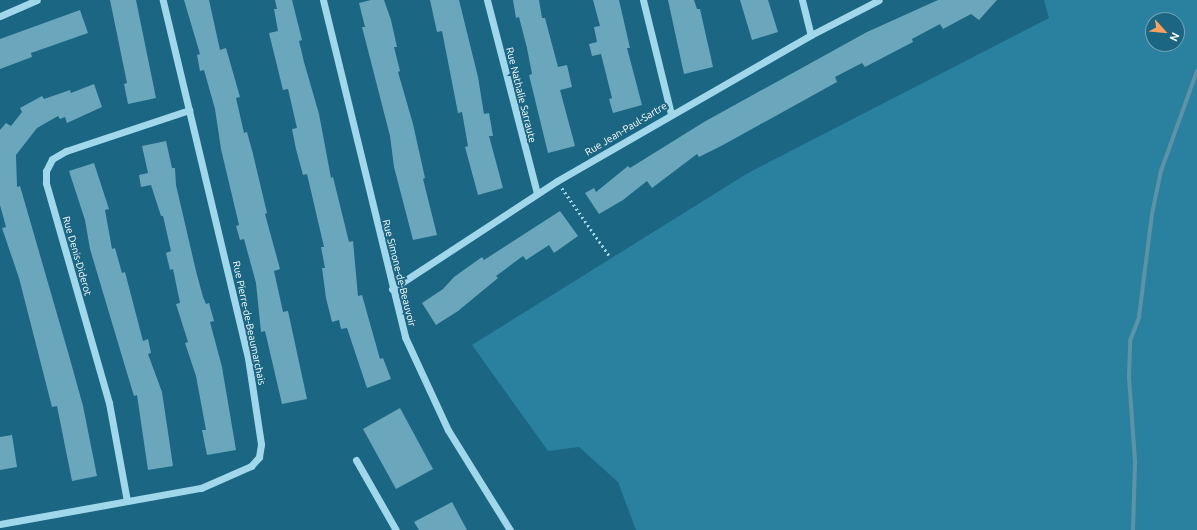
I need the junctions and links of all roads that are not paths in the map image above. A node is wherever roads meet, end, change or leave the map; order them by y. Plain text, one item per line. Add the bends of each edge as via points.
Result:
1 (37, 0) edge
2 (163, 0) edge
3 (323, 0) edge
4 (487, 0) edge
5 (643, 0) edge
6 (802, 0) edge
7 (879, 0) edge
8 (0, 16) edge
9 (811, 35) junction
10 (189, 110) junction
11 (671, 114) junction
12 (537, 194) junction
13 (392, 288) junction
14 (356, 460) dead end
15 (127, 501) junction
16 (0, 524) edge
17 (396, 530) edge
18 (510, 530) edge

1 - 8 street
2 - 10 street, Rue Pierre-de-Beaumarchais
3 - 13 street, Rue Simone-de-Beauvoir
4 - 12 street, Rue Nathalie Sarraute
5 - 11 street
6 - 9 street
7 - 9 street, Rue Jean-Paul-Sartre
9 - 11 street, Rue Jean-Paul-Sartre
10 - 15 street, Rue Pierre-de-Beaumarchais via 248,358 261,450 252,466 210,485
10 - 15 street, Rue Denis-Diderot via 62,153 52,159 46,171 46,184 109,403
11 - 12 street, Rue Jean-Paul-Sartre
12 - 13 street, Rue Jean-Paul-Sartre
13 - 18 street, Rue Simone-de-Beauvoir via 405,337 428,390 470,468
14 - 17 street
15 - 16 street, Rue Pierre-de-Beaumarchais

